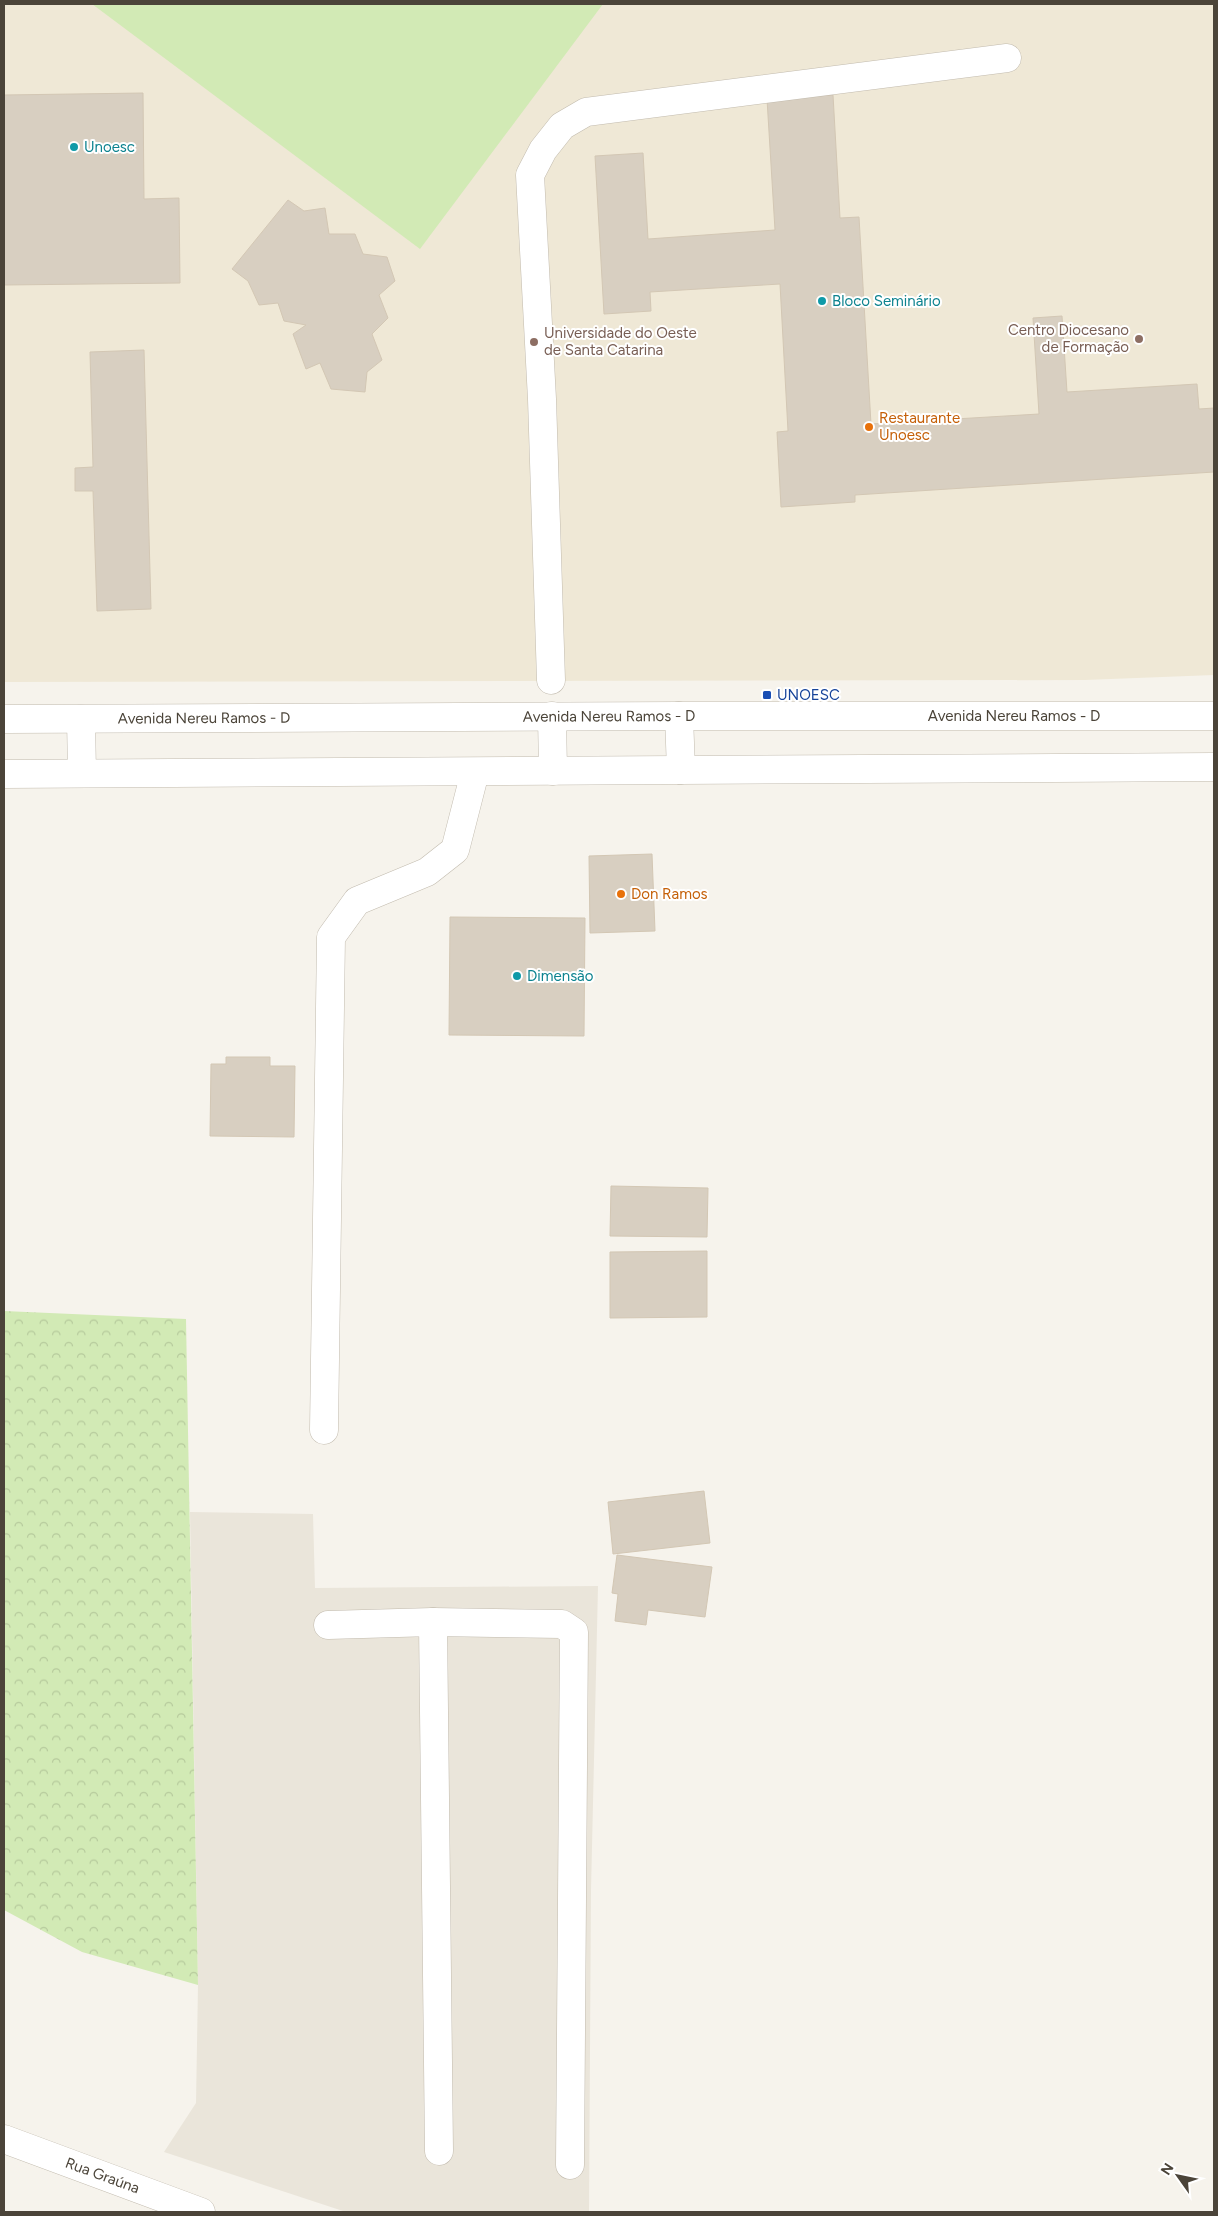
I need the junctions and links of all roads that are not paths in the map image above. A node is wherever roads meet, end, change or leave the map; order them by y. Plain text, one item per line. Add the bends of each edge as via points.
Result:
1 (1007, 58) dead end
2 (551, 680) dead end
3 (552, 716) junction
4 (679, 716) junction
5 (1214, 716) edge
6 (4, 719) edge
7 (81, 719) junction
8 (1214, 767) edge
9 (680, 770) junction
10 (554, 771) junction
11 (475, 772) junction
12 (82, 773) junction
13 (4, 774) edge
14 (324, 1430) dead end
15 (433, 1622) junction
16 (328, 1625) dead end
17 (4, 2140) edge
18 (440, 2152) dead end
19 (570, 2165) dead end
20 (202, 2212) edge

1 - 2 street via 586,112 562,126 543,150 530,175 542,399
3 - 4 street, Avenida Nereu Ramos - D
3 - 7 street, Avenida Nereu Ramos - D
3 - 10 street
4 - 5 street, Avenida Nereu Ramos - D
4 - 9 street
6 - 7 street, Avenida Nereu Ramos - D
7 - 12 street
8 - 9 street
9 - 10 street
10 - 11 street
11 - 12 street
11 - 14 street via 455,850 427,872 357,902 331,937
12 - 13 street
15 - 16 street
15 - 18 street
15 - 19 street via 562,1624 574,1632
17 - 20 street, Rua Graúna

